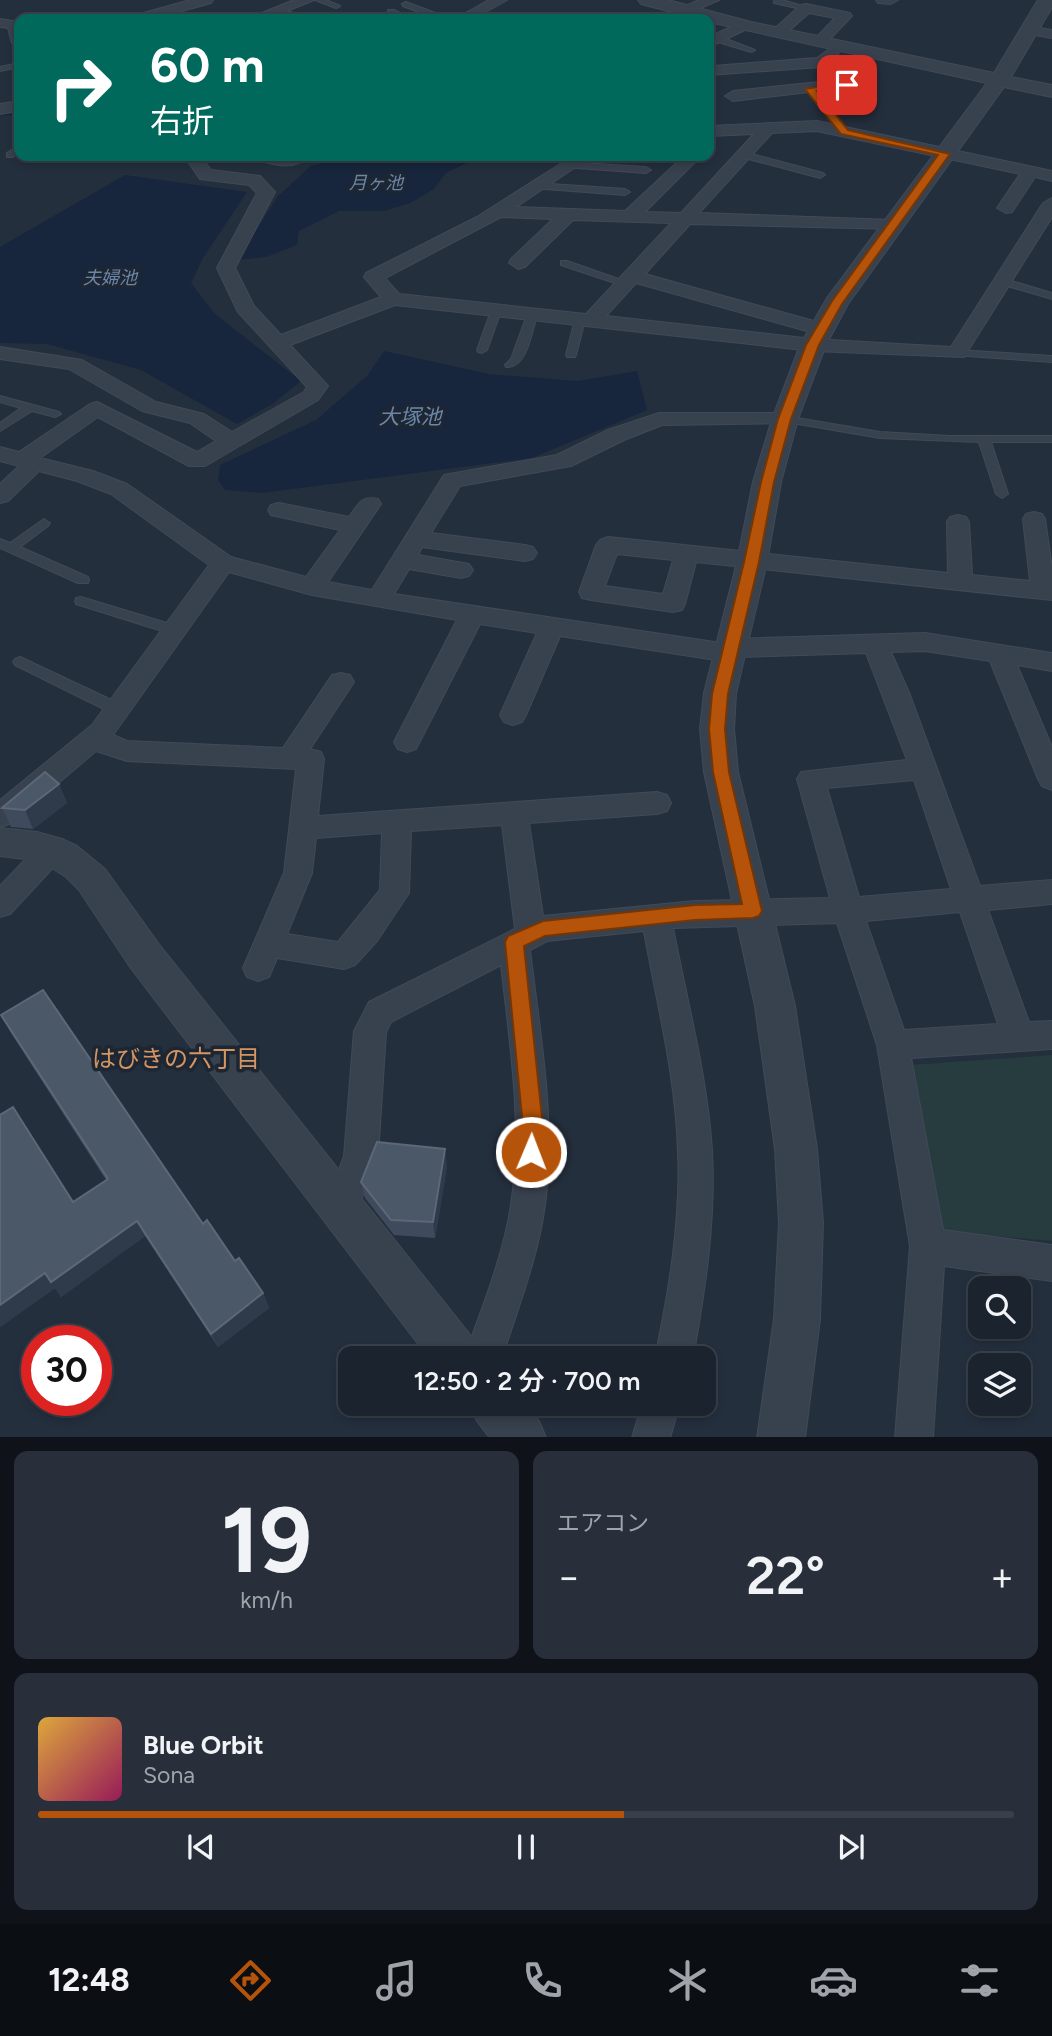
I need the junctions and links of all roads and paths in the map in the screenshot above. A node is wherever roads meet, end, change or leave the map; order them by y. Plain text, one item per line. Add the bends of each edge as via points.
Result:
1 (206, 0) edge
2 (307, 0) edge
3 (319, 0) edge
4 (648, 0) edge
5 (712, 0) edge
6 (883, 0) edge
7 (891, 0) edge
8 (1047, 0) edge
9 (490, 1) edge
10 (777, 1) edge
11 (406, 4) dead end
12 (336, 6) dead end
13 (806, 8) junction
14 (277, 10) junction
15 (685, 11) junction
16 (391, 12) dead end
17 (179, 14) edge
18 (267, 14) edge
19 (289, 14) edge
20 (396, 14) edge
21 (431, 14) edge
22 (470, 14) edge
23 (677, 14) edge
24 (697, 14) edge
25 (714, 18) edge
26 (743, 26) junction
27 (1040, 32) edge
28 (778, 33) junction
29 (714, 40) edge
30 (714, 41) edge
31 (819, 42) junction
32 (839, 46) junction
33 (751, 50) dead end
34 (791, 64) junction
35 (714, 68) edge
36 (714, 72) edge
37 (1000, 79) junction
38 (847, 85) dead end
39 (1052, 91) edge
40 (733, 96) junction
41 (819, 99) junction
42 (764, 128) junction
43 (844, 132) junction
44 (714, 134) edge
45 (14, 152) edge
46 (944, 154) junction
47 (10, 155) dead end
48 (744, 155) junction
49 (196, 161) edge
50 (574, 161) edge
51 (688, 161) edge
52 (566, 165) junction
53 (646, 170) dead end
54 (1030, 172) junction
55 (820, 176) dead end
56 (1052, 176) edge
57 (535, 186) junction
58 (625, 192) dead end
59 (1052, 203) edge
60 (1006, 208) dead end
61 (498, 212) junction
62 (568, 215) junction
63 (629, 217) junction
64 (684, 219) junction
65 (892, 225) junction
66 (518, 263) dead end
67 (564, 263) dead end
68 (629, 280) junction
69 (1002, 281) junction
70 (1052, 296) edge
71 (393, 299) junction
72 (496, 311) junction
73 (531, 314) junction
74 (586, 321) junction
75 (817, 337) junction
76 (277, 343) junction
77 (482, 350) dead end
78 (0, 353) edge
79 (957, 353) junction
80 (571, 355) dead end
81 (1052, 359) edge
82 (510, 365) dead end
83 (0, 399) edge
84 (30, 407) junction
85 (55, 414) dead end
86 (785, 419) junction
87 (0, 428) edge
88 (984, 439) junction
89 (1052, 439) edge
90 (231, 442) junction
91 (19, 459) edge
92 (1002, 494) dead end
93 (0, 496) edge
94 (370, 504) dead end
95 (279, 510) dead end
96 (1034, 519) dead end
97 (958, 522) dead end
98 (44, 523) dead end
99 (354, 526) junction
100 (416, 539) junction
101 (6, 546) edge
102 (525, 554) dead end
103 (686, 554) dead end
104 (403, 560) junction
105 (752, 562) junction
106 (223, 564) junction
107 (461, 570) dead end
108 (83, 580) dead end
109 (960, 583) junction
110 (312, 587) junction
111 (1048, 592) edge
112 (378, 600) junction
113 (81, 601) dead end
114 (472, 616) junction
115 (552, 626) junction
116 (175, 630) junction
117 (875, 644) junction
118 (730, 651) junction
119 (999, 653) junction
120 (19, 662) dead end
121 (1052, 662) edge
122 (341, 682) dead end
123 (117, 709) junction
124 (513, 715) dead end
125 (94, 737) junction
126 (407, 742) dead end
127 (1044, 744) edge
128 (290, 758) junction
129 (923, 769) junction
130 (1052, 779) edge
131 (657, 803) dead end
132 (514, 814) junction
133 (0, 816) edge
134 (397, 822) junction
135 (303, 828) junction
136 (0, 842) edge
137 (52, 850) junction
138 (1052, 892) edge
139 (970, 898) junction
140 (0, 905) edge
141 (848, 909) junction
142 (753, 911) junction
143 (656, 917) junction
144 (523, 938) junction
145 (263, 956) joint
146 (1052, 1035) edge
147 (1019, 1038) junction
148 (893, 1045) junction
149 (342, 1207) junction
150 (928, 1246) junction
151 (1052, 1263) edge
152 (449, 1346) edge
153 (486, 1346) edge
154 (676, 1346) edge
155 (504, 1416) edge
156 (657, 1416) edge
157 (522, 1437) edge
158 (651, 1437) edge
159 (780, 1437) edge
160 (914, 1437) edge

1 - 17 street
2 - 14 street
3 - 12 lane
4 - 15 street
5 - 15 street
6 - 7 street
8 - 27 street
9 - 22 street
10 - 13 lane
11 - 21 lane
13 - 28 street
13 - 31 street via 845,16
14 - 18 street
14 - 19 lane
15 - 23 street
15 - 24 street
16 - 20 lane
25 - 26 street
26 - 28 street
26 - 29 street
27 - 37 street
28 - 31 street
30 - 33 lane
31 - 32 street
32 - 34 street via 821,62
32 - 37 street
34 - 35 street
34 - 41 street
36 - 40 street
37 - 39 street
37 - 46 street
38 - 41 street
40 - 41 street
40 - 42 street
41 - 43 street
42 - 43 street via 817,126
42 - 44 street
42 - 48 street
43 - 46 street
45 - 47 lane
46 - 54 street
46 - 65 street
48 - 55 lane
48 - 64 street
49 - 76 street via 206,175 254,180 266,192 226,268 245,308
50 - 52 street
51 - 63 street
52 - 53 lane
52 - 57 street
54 - 56 street
54 - 60 street
57 - 58 lane
57 - 61 street
59 - 69 street
61 - 62 street
61 - 71 street via 373,277
62 - 63 street
62 - 66 street
63 - 64 street
64 - 65 street
64 - 68 street
65 - 75 street
67 - 68 lane
68 - 74 street
68 - 75 street
69 - 70 lane
69 - 79 street
71 - 72 street
71 - 76 street
72 - 73 street
72 - 77 lane
73 - 74 street
73 - 82 lane via 516,361
74 - 75 street
74 - 80 lane
75 - 79 street
75 - 86 street
76 - 90 street via 318,386 311,396
78 - 90 street via 75,364 149,408 197,418
79 - 81 lane
83 - 84 lane
84 - 85 lane
84 - 87 lane
86 - 88 lane via 880,435
86 - 100 street via 659,419 563,461 452,480
86 - 105 street
88 - 89 lane
88 - 92 lane
90 - 91 street via 197,461 97,408
91 - 93 street
91 - 106 street via 119,489
94 - 99 street
95 - 99 street
96 - 111 street
97 - 109 street
98 - 101 lane
99 - 110 street
100 - 102 street
100 - 104 street
101 - 108 lane
103 - 105 street
104 - 107 street
104 - 112 street
105 - 109 street
105 - 118 street
106 - 110 street
106 - 116 street
109 - 111 street
110 - 112 street
112 - 114 street
113 - 116 lane
114 - 115 street
114 - 126 street
115 - 118 street
115 - 124 street
116 - 123 street
117 - 118 street
117 - 119 street via 925,642
117 - 129 street
118 - 142 street via 717,729 721,772
119 - 121 street
119 - 127 street
120 - 123 lane
122 - 128 street
123 - 125 street
125 - 128 street via 127,751
125 - 133 street
127 - 130 street
128 - 135 street via 312,759
129 - 139 street
129 - 141 street via 811,779
131 - 132 street
132 - 134 street
132 - 144 street
134 - 135 street
134 - 145 street via 394,893 344,956
135 - 145 street via 298,873
136 - 137 street
137 - 140 street
137 - 149 street via 75,862 95,885 144,955
138 - 139 street
139 - 141 street
139 - 147 street
141 - 142 street
141 - 148 street
142 - 143 street
142 - 159 street via 788,1081 801,1223 797,1319
143 - 144 street via 543,929
143 - 154 street via 688,1087 695,1151 689,1282
144 - 149 street via 380,1012 370,1031 361,1156
144 - 153 street via 533,1127 528,1203 513,1269
146 - 147 street
147 - 148 street
148 - 150 street
149 - 152 street
150 - 151 street
150 - 160 street
155 - 157 street
156 - 158 street

